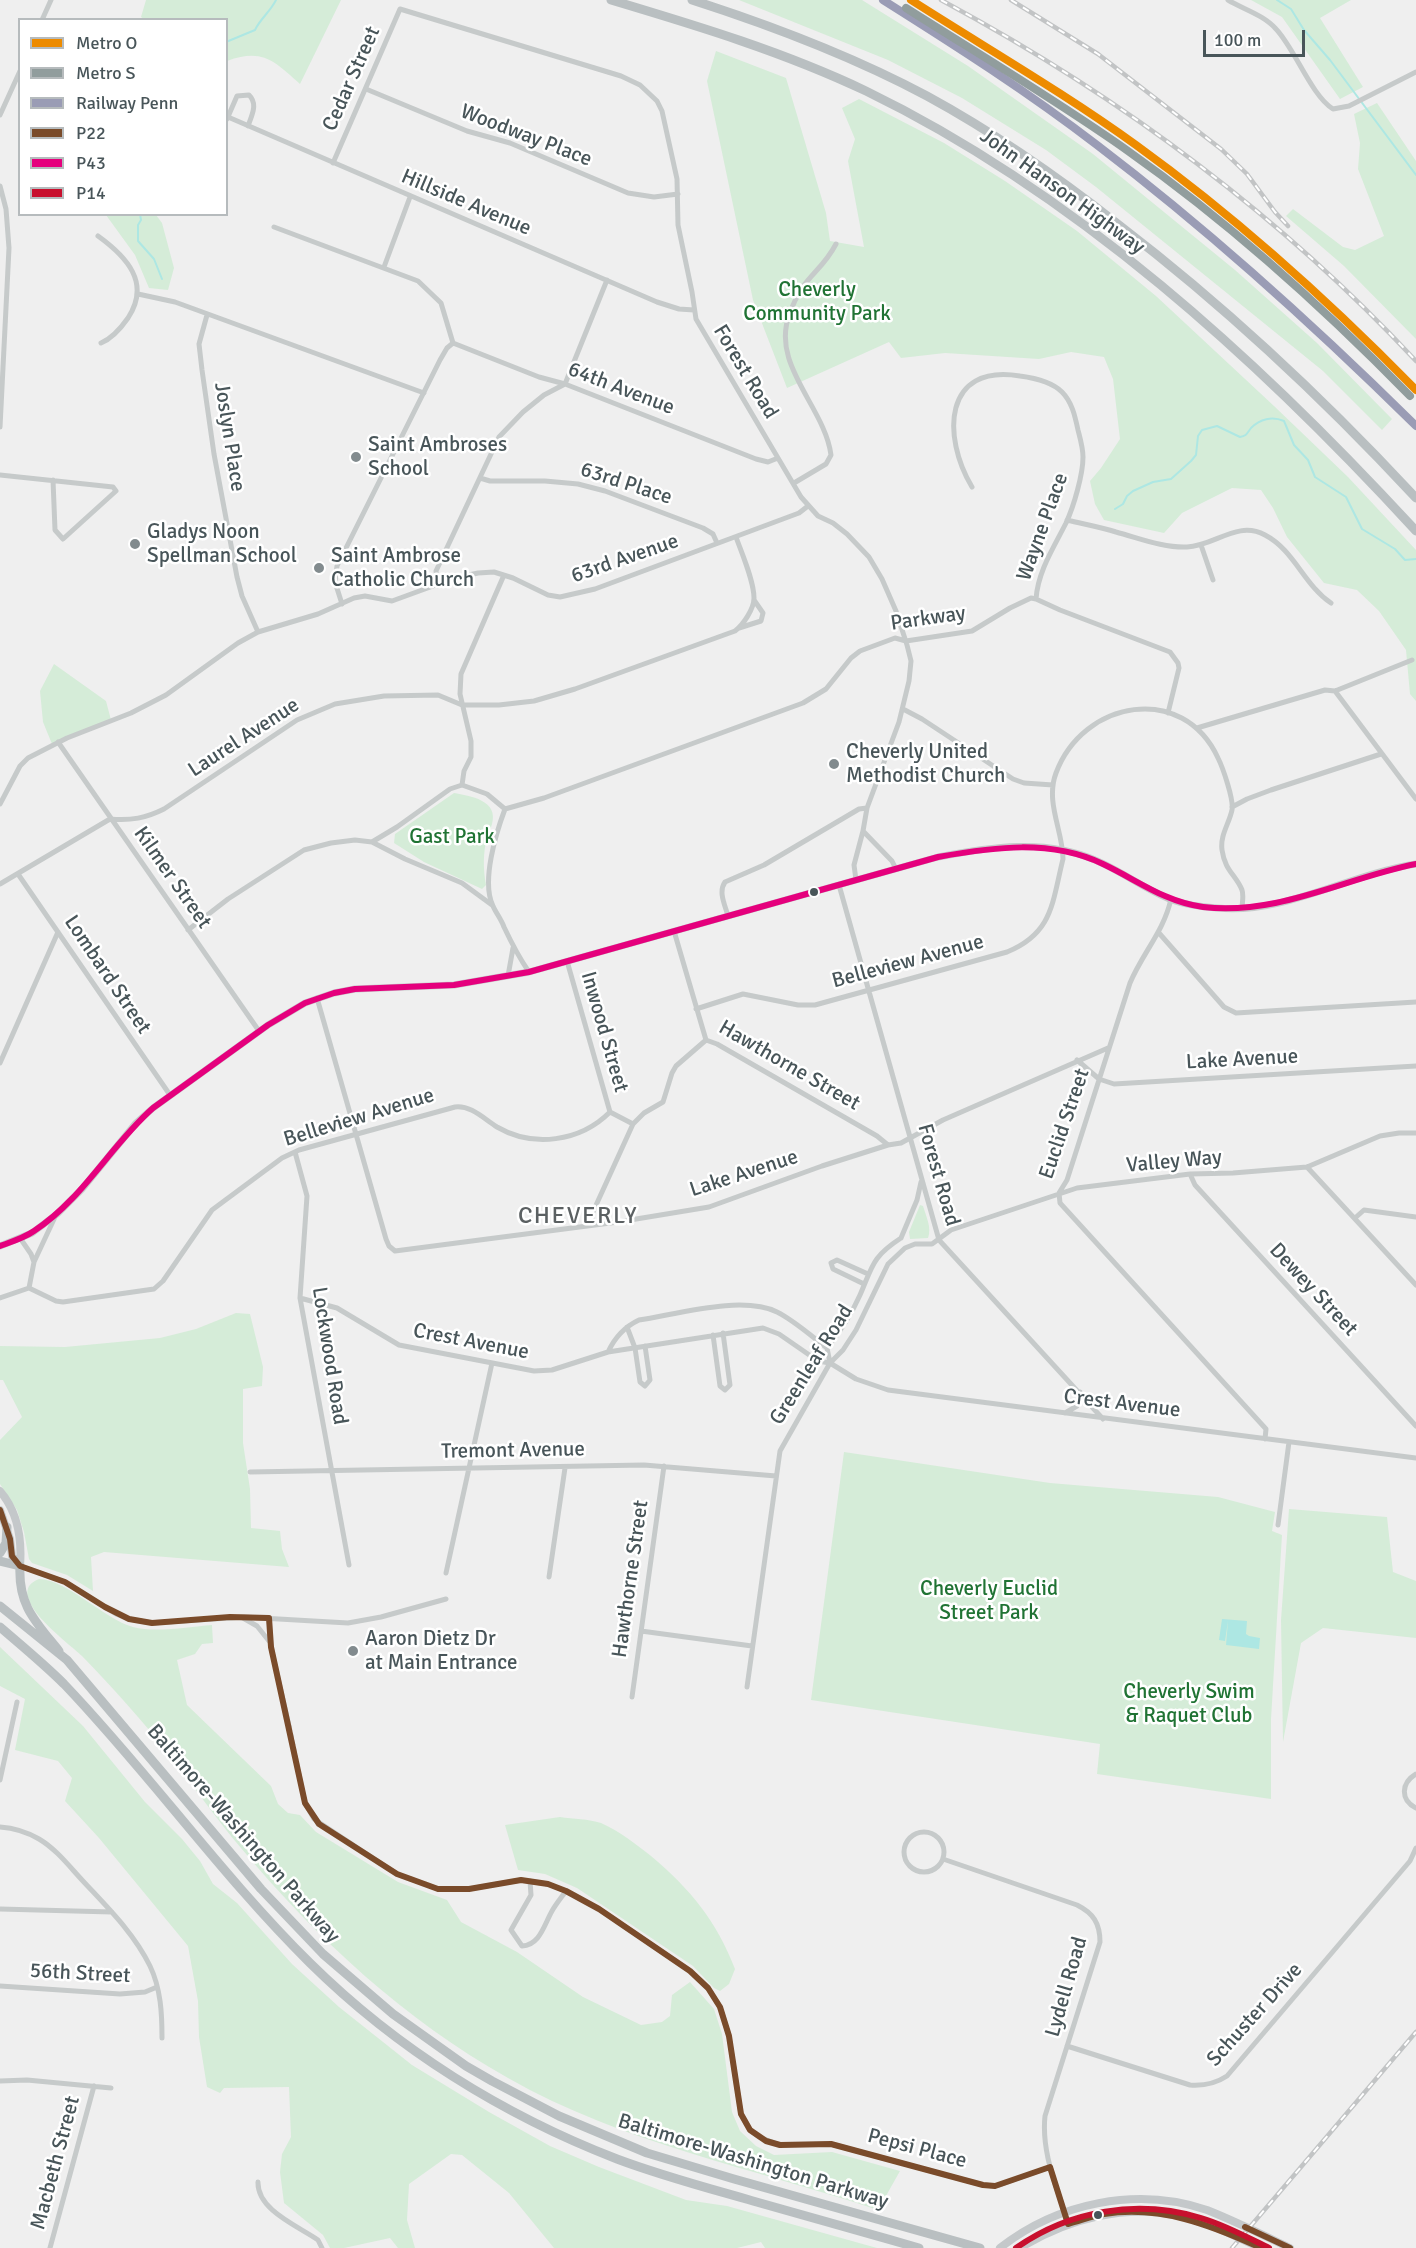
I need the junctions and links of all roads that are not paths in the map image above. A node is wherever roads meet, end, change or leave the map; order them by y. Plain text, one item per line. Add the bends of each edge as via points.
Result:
1 (51, 0) edge
2 (611, 0) edge
3 (692, 0) edge
4 (1228, 0) edge
5 (400, 9) joint
6 (43, 18) edge
7 (1416, 72) edge
8 (18, 75) edge
9 (366, 89) junction
10 (0, 115) edge
11 (228, 117) edge
12 (228, 119) edge
13 (248, 126) junction
14 (333, 163) junction
15 (0, 186) edge
16 (678, 194) junction
17 (410, 197) junction
18 (274, 227) dead end
19 (98, 236) dead end
20 (836, 244) dead end
21 (384, 267) junction
22 (607, 280) junction
23 (138, 294) junction
24 (694, 310) junction
25 (207, 315) junction
26 (101, 343) dead end
27 (453, 343) junction
28 (565, 384) junction
29 (424, 393) junction
30 (0, 427) edge
31 (778, 458) junction
32 (0, 475) edge
33 (480, 478) junction
34 (53, 480) junction
35 (794, 483) junction
36 (972, 488) dead end
37 (1416, 498) edge
38 (808, 506) junction
39 (1067, 520) junction
40 (1416, 531) edge
41 (736, 537) junction
42 (717, 543) junction
43 (1201, 545) junction
44 (504, 575) junction
45 (1213, 580) dead end
46 (438, 586) junction
47 (1036, 598) junction
48 (754, 600) junction
49 (1331, 603) dead end
50 (342, 604) junction
51 (739, 628) junction
52 (258, 632) junction
53 (906, 641) junction
54 (1412, 660) dead end
55 (1335, 691) junction
56 (462, 705) junction
57 (903, 709) junction
58 (1168, 712) junction
59 (1197, 728) junction
60 (58, 742) junction
61 (1381, 754) junction
62 (462, 785) junction
63 (1053, 785) junction
64 (1416, 800) edge
65 (0, 804) edge
66 (1233, 807) junction
67 (867, 808) junction
68 (505, 809) junction
69 (110, 819) junction
70 (863, 831) junction
71 (372, 842) junction
72 (1064, 850) junction
73 (1416, 864) edge
74 (896, 869) junction
75 (18, 874) junction
76 (856, 880) junction
77 (0, 884) edge
78 (839, 885) junction
79 (1171, 899) junction
80 (492, 905) junction
81 (1242, 909) junction
82 (728, 916) junction
83 (188, 930) junction
84 (674, 931) junction
85 (58, 932) junction
86 (1159, 933) junction
87 (513, 948) junction
88 (567, 961) junction
89 (529, 972) junction
90 (508, 976) junction
91 (868, 989) junction
92 (317, 998) junction
93 (1416, 1002) edge
94 (696, 1009) junction
95 (259, 1031) junction
96 (706, 1040) junction
97 (1108, 1048) junction
98 (1077, 1060) junction
99 (0, 1063) edge
100 (1416, 1066) edge
101 (1099, 1079) junction
102 (170, 1095) junction
103 (610, 1112) junction
104 (633, 1124) junction
105 (1416, 1133) edge
106 (356, 1134) junction
107 (909, 1137) junction
108 (888, 1145) junction
109 (295, 1152) junction
110 (1307, 1167) junction
111 (1190, 1174) junction
112 (921, 1180) junction
113 (1059, 1193) junction
114 (57, 1214) junction
115 (1355, 1218) junction
116 (1416, 1218) edge
117 (593, 1225) junction
118 (20, 1238) junction
119 (901, 1238) junction
120 (939, 1240) junction
121 (0, 1246) edge
122 (905, 1248) junction
123 (34, 1262) junction
124 (868, 1274) junction
125 (864, 1284) junction
126 (1416, 1284) edge
127 (29, 1288) junction
128 (0, 1298) edge
129 (300, 1298) junction
130 (627, 1327) junction
131 (723, 1334) junction
132 (713, 1335) junction
133 (645, 1346) junction
134 (635, 1348) junction
135 (827, 1348) junction
136 (608, 1352) junction
137 (492, 1363) junction
138 (830, 1363) junction
139 (1080, 1392) junction
140 (1065, 1414) junction
141 (1103, 1419) junction
142 (1416, 1426) edge
143 (1265, 1439) junction
144 (1289, 1442) junction
145 (1416, 1458) edge
146 (664, 1466) junction
147 (469, 1468) junction
148 (565, 1468) junction
149 (331, 1471) junction
150 (250, 1472) dead end
151 (776, 1476) junction
152 (0, 1491) edge
153 (0, 1510) edge
154 (1278, 1525) dead end
155 (7, 1527) junction
156 (0, 1552) edge
157 (0, 1561) edge
158 (349, 1565) dead end
159 (20, 1566) junction
160 (446, 1573) dead end
161 (549, 1577) dead end
162 (446, 1599) dead end
163 (0, 1606) edge
164 (242, 1617) junction
165 (269, 1618) junction
166 (0, 1627) edge
167 (640, 1630) junction
168 (752, 1646) junction
169 (271, 1647) junction
170 (67, 1660) junction
171 (747, 1687) dead end
172 (632, 1697) dead end
173 (17, 1702) dead end
174 (289, 1726) tunnel mouth
175 (298, 1770) tunnel mouth
176 (1416, 1774) edge
177 (0, 1780) edge
178 (1416, 1808) edge
179 (0, 1827) edge
180 (1416, 1848) edge
181 (943, 1858) junction
182 (530, 1881) junction
183 (566, 1891) junction
184 (0, 1909) edge
185 (112, 1912) junction
186 (0, 1986) edge
187 (157, 1987) junction
188 (162, 2038) dead end
189 (1067, 2046) junction
190 (0, 2081) edge
191 (94, 2086) junction
192 (111, 2088) dead end
193 (1050, 2167) junction
194 (258, 2182) dead end
195 (1064, 2211) junction
196 (1068, 2224) junction
197 (1260, 2247) edge
198 (50, 2248) edge
199 (322, 2248) edge
200 (919, 2248) edge
201 (980, 2248) edge
202 (1000, 2248) edge
203 (1020, 2248) edge
204 (1290, 2248) edge

1 - 6 street
2 - 40 highway, John Hanson Highway via 750,44 841,80 930,124 1013,175 1092,232 1216,335 1312,423
3 - 37 highway, John Hanson Highway via 794,35 885,75 957,113 1036,163 1211,300 1319,399
4 - 7 street via 1276,29 1330,108 1349,106
5 - 9 street, Cedar Street
5 - 16 street, Forest Road via 640,85 662,111
8 - 10 street
9 - 14 street, Cedar Street
9 - 16 street, Woodway Place via 628,193 648,197
11 - 13 street via 237,96 249,95 254,108
12 - 13 street, Hillside Avenue
13 - 14 street, Hillside Avenue
14 - 17 street, Hillside Avenue
15 - 30 street via 9,249
16 - 24 street, Forest Road via 678,225
17 - 21 street
17 - 22 street, Hillside Avenue
18 - 21 street
19 - 23 street via 129,265
20 - 35 street via 797,296 788,318 788,356 827,437 831,455 826,464
21 - 27 street via 418,281 435,295 446,314
22 - 24 street, Hillside Avenue via 666,306
22 - 28 street
23 - 25 street via 175,302
23 - 26 street via 123,324
24 - 31 street, Forest Road via 700,329
25 - 29 street
25 - 52 street, Joslyn Place via 199,344 214,454 237,577
27 - 28 street, 64th Avenue
27 - 29 street
28 - 31 street, 64th Avenue via 756,459 768,462
28 - 33 street via 544,395 505,429
29 - 50 street via 337,566 335,582
31 - 35 street, Forest Road
32 - 34 street
33 - 42 street, 63rd Place via 564,482 605,491 703,528
33 - 46 street via 436,571
34 - 34 street via 56,530 63,539 116,491
35 - 38 street, Forest Road
36 - 39 street, Wayne Place via 962,468 953,424 959,398 969,385 987,375 1045,382 1058,389 1070,403 1083,453
38 - 41 street, 63rd Avenue
38 - 53 street, Forest Road via 848,534 869,557 882,579
39 - 43 street via 1170,546
39 - 47 street, Wayne Place via 1043,569
41 - 42 street, 63rd Avenue
41 - 48 street
42 - 44 street, 63rd Avenue via 571,596 548,595
43 - 45 street
43 - 49 street via 1233,531 1265,534 1281,546 1318,594
44 - 46 street, 63rd Avenue via 478,573
44 - 56 street via 461,675
46 - 50 street, 63rd Avenue via 392,601 360,596
47 - 53 street, Parkway via 1018,603 972,632
47 - 58 street via 1170,652 1179,668
48 - 51 street
48 - 51 street, Laurel Avenue via 764,613 761,621
50 - 52 street, 63rd Avenue
51 - 56 street, Laurel Avenue via 550,698 516,704
52 - 60 street, 63rd Avenue via 166,695
53 - 57 street, Forest Road via 911,670
53 - 68 street, Parkway via 895,638 860,651 826,689 803,703
54 - 55 street
55 - 59 street via 1325,690
55 - 61 street
56 - 62 street via 471,757
56 - 69 street, Laurel Avenue via 438,695 384,696 334,704 297,720 164,809 140,819
57 - 63 street via 1013,779
57 - 67 street, Forest Road
58 - 59 street
58 - 63 street via 1132,710 1101,719 1071,746
59 - 66 street via 1218,756
60 - 65 street, 63rd Avenue via 24,762
60 - 69 street, Kilmer Street
61 - 64 street
61 - 66 street via 1271,790
62 - 68 street via 487,794
62 - 71 street via 450,789
63 - 72 street
66 - 81 street via 1222,850 1228,870 1242,890
67 - 70 street, Forest Road
67 - 82 street via 859,808 764,865 725,882 722,892
68 - 80 street via 492,851
69 - 75 street
69 - 83 street, Kilmer Street
70 - 74 street
70 - 76 street, Forest Road via 854,865
71 - 80 street via 462,883
71 - 83 street via 356,840 304,850
72 - 74 street via 990,848
72 - 79 street via 1105,864
72 - 91 street, Belleview Avenue via 1052,903 1033,939 1007,952
73 - 81 street via 1380,871 1274,904
74 - 76 street
75 - 77 street
75 - 85 street, Lombard Street
76 - 78 street
78 - 82 street
78 - 91 street, Forest Road
79 - 81 street via 1201,907
79 - 86 street, Euclid Street
80 - 87 street
82 - 84 street
83 - 95 street, Kilmer Street
84 - 88 street
84 - 94 street, Hawthorne Street
85 - 99 street
85 - 102 street, Lombard Street
86 - 93 street via 1224,1007 1236,1013
86 - 97 street, Euclid Street via 1135,970
87 - 89 street
87 - 90 street
88 - 89 street
88 - 103 street, Inwood Street
89 - 90 street
90 - 92 street via 454,985 355,990
91 - 94 street, Belleview Avenue via 807,1005 743,994
91 - 107 street, Forest Road
92 - 95 street
92 - 106 street
94 - 96 street, Hawthorne Street
95 - 102 street
96 - 104 street via 676,1066 663,1102
96 - 108 street, Hawthorne Street
97 - 98 street, Lake Avenue
97 - 101 street, Euclid Street
98 - 101 street
98 - 107 street, Lake Avenue
100 - 101 street, Lake Avenue via 1114,1084
101 - 113 street, Euclid Street via 1067,1180
102 - 114 street via 136,1123
103 - 104 street
103 - 106 street, Belleview Avenue via 581,1131 551,1140 511,1134 462,1106
104 - 117 street via 592,1214
105 - 110 street, Valley Way via 1380,1136
106 - 109 street, Belleview Avenue
106 - 117 street, Lake Avenue via 392,1249 402,1251
107 - 108 street, Lake Avenue
107 - 112 street, Forest Road
108 - 117 street, Lake Avenue via 709,1207
109 - 127 street, Belleview Avenue via 212,1210 154,1289 63,1302
109 - 129 street, Lockwood Road via 307,1196
110 - 111 street, Valley Way
110 - 115 street
111 - 113 street, Valley Way
111 - 142 street, Dewey Street via 1195,1185
112 - 119 street
112 - 120 street, Forest Road
113 - 120 street, Valley Way via 951,1230
113 - 143 street, Euclid Street via 1060,1203 1266,1429
114 - 118 street
114 - 123 street
115 - 116 street via 1364,1210
115 - 126 street
118 - 121 street
118 - 123 street
119 - 122 street
119 - 124 street, Greenleaf Road via 879,1253
120 - 122 street
120 - 139 street, Forest Road
122 - 138 street, Greenleaf Road via 888,1264 856,1330
123 - 127 street
124 - 125 street, Greenleaf Road
124 - 125 street via 837,1260 831,1263 833,1269
125 - 135 street, Greenleaf Road
127 - 128 street
129 - 137 street, Crest Avenue via 337,1308 399,1345
129 - 149 street, Lockwood Road
130 - 134 street
130 - 135 street via 639,1320 753,1305 788,1318
130 - 136 street via 613,1340
131 - 132 street, Crest Avenue
131 - 132 street via 730,1384 725,1390 720,1386
131 - 138 street, Crest Avenue via 770,1329 818,1361
132 - 133 street, Crest Avenue
133 - 134 street, Crest Avenue
133 - 134 street via 650,1380 645,1386 640,1382
134 - 136 street, Crest Avenue
135 - 138 street
136 - 137 street, Crest Avenue via 543,1372
137 - 147 street
138 - 140 street, Crest Avenue via 856,1379 888,1390
138 - 151 street, Greenleaf Road via 785,1440
139 - 140 street via 1077,1406
139 - 141 street, Forest Road
140 - 141 street, Crest Avenue
141 - 143 street, Crest Avenue
143 - 144 street, Crest Avenue
144 - 145 street, Crest Avenue
144 - 154 street
146 - 148 street, Tremont Avenue
146 - 151 street, Tremont Avenue
146 - 167 street, Hawthorne Street
147 - 148 street, Tremont Avenue
147 - 149 street, Tremont Avenue
147 - 160 street
148 - 161 street
149 - 150 street, Tremont Avenue
149 - 158 street, Lockwood Road
151 - 168 street, Greenleaf Road
152 - 159 main road via 17,1524
153 - 155 main road
155 - 156 highway via 6,1544
155 - 159 main road via 12,1556
157 - 159 highway
159 - 164 street via 65,1582 116,1614 140,1622
159 - 170 highway via 20,1587 26,1607
162 - 165 street via 348,1623
163 - 170 highway, Baltimore-Washington Parkway
164 - 165 street
164 - 169 street via 262,1631
165 - 169 street
166 - 200 highway, Baltimore-Washington Parkway via 62,1683 106,1730 284,1937 345,1996 417,2053 516,2113 619,2159 669,2177
167 - 168 street
167 - 172 street, Hawthorne Street
168 - 171 street, Greenleaf Road
169 - 174 street
170 - 201 highway, Baltimore-Washington Parkway via 261,1889 323,1954 393,2014 466,2066 559,2116 647,2153
173 - 177 street
175 - 182 street via 305,1803 314,1819 397,1874 438,1889 456,1890 512,1880
176 - 178 street via 1404,1791 1407,1802
179 - 185 street via 26,1832 41,1840
180 - 189 street, Schuster Drive via 1410,1861 1220,2081 1190,2085
181 - 181 street via 941,1841 932,1833 920,1832 909,1838 904,1848 905,1860 919,1872 936,1868
181 - 189 street, Lydell Road via 1077,1905 1094,1917 1100,1942
182 - 183 street
182 - 183 street via 531,1895 511,1930 522,1946 540,1935
183 - 193 street, Pepsi Place via 680,1964 708,1988 729,2036 744,2122 759,2137 780,2145 831,2144 983,2185 1002,2184
184 - 185 street
185 - 187 street via 142,1952
186 - 187 street, 56th Street via 120,1994
187 - 188 street
189 - 193 street, Lydell Road via 1045,2116 1044,2141
190 - 191 street
191 - 192 street
191 - 198 street, Macbeth Street
193 - 195 street, Lydell Road
194 - 199 street via 258,2191 268,2205 318,2240
195 - 196 street, Lydell Road
195 - 202 main road
195 - 204 main road via 1112,2201 1159,2200 1207,2210
196 - 197 main road via 1105,2214 1158,2212 1193,2219
196 - 203 main road

